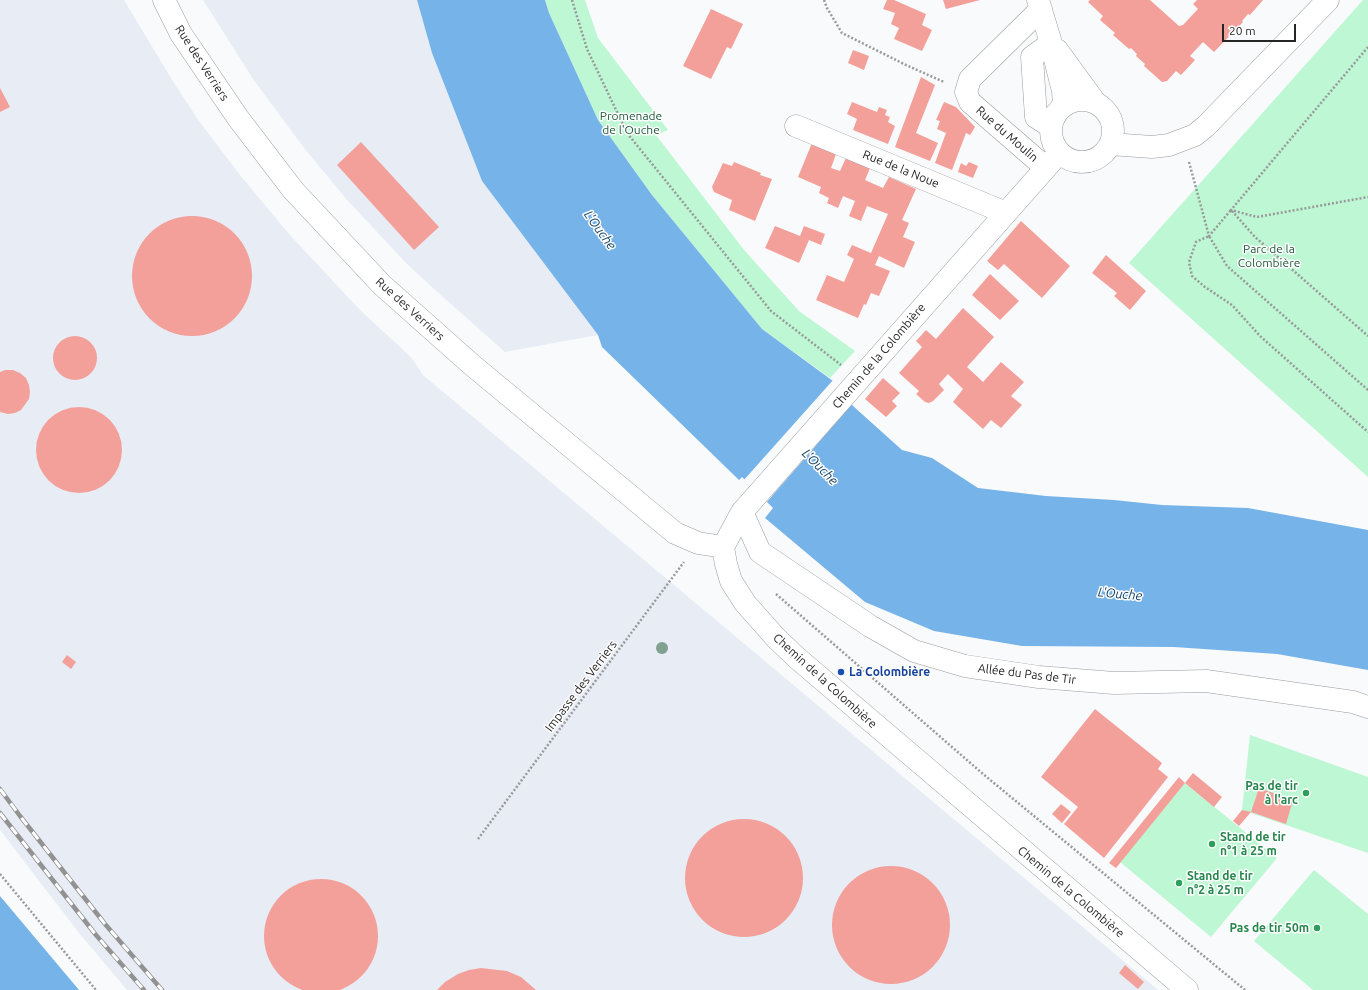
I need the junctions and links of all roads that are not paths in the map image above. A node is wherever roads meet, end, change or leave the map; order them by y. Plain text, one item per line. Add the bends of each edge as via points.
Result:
1 (164, 0) edge
2 (1328, 0) edge
3 (1039, 5) edge
4 (1051, 43) junction
5 (1095, 102) junction
6 (1064, 105) junction
7 (796, 126) dead end
8 (1050, 126) junction
9 (1110, 144) junction
10 (1053, 160) junction
11 (1006, 213) junction
12 (742, 512) junction
13 (723, 547) junction
14 (1368, 707) edge
15 (1187, 990) edge

1 - 13 street, Rue des Verriers via 181,34 238,118 279,172 382,285 472,365 675,533 698,543
2 - 9 street via 1195,135 1169,145
3 - 4 street
3 - 10 street, Rue du Moulin via 970,79 966,92 970,102
4 - 5 street
4 - 6 street via 1063,90
4 - 8 street via 1032,57 1036,117
5 - 6 street via 1080,100
5 - 9 street via 1108,113 1111,120 1113,136
6 - 8 street via 1057,111
7 - 11 street, Rue de la Noue
8 - 10 street
9 - 10 street via 1100,157 1087,161 1066,158
10 - 11 street, Chemin de la Colombière
11 - 12 street, Chemin de la Colombière
12 - 13 street, Chemin de la Colombière
12 - 14 street, Allée du Pas de Tir via 760,552 870,626 921,653 965,666 1039,677 1114,683 1206,681 1353,702
13 - 15 street, Chemin de la Colombière via 731,581 745,603 776,638

